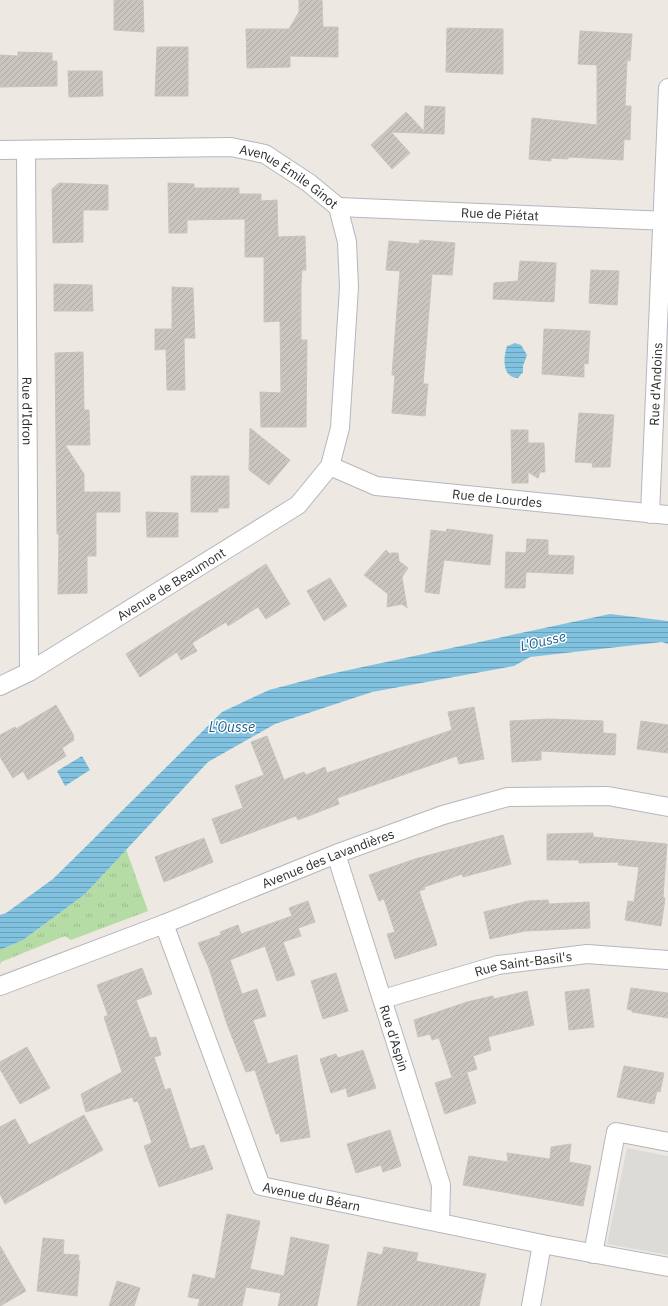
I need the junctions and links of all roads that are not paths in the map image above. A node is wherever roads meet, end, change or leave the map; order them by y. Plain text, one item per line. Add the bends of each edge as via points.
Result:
1 (668, 88) edge
2 (0, 150) edge
3 (26, 150) junction
4 (338, 208) junction
5 (665, 221) edge
6 (330, 466) junction
7 (650, 514) junction
8 (668, 515) edge
9 (28, 672) junction
10 (0, 686) edge
11 (668, 807) edge
12 (336, 854) junction
13 (164, 924) junction
14 (668, 960) edge
15 (0, 986) edge
16 (383, 999) junction
17 (668, 1142) edge
18 (440, 1223) junction
19 (542, 1244) junction
20 (593, 1254) junction
21 (668, 1267) edge
22 (531, 1306) edge

1 - 5 street, Rue d'Andoins
2 - 3 street, Avenue Émile Ginot
3 - 4 street, Avenue Émile Ginot via 231,147 265,154 309,183
3 - 9 street, Rue d'Idron
4 - 5 street, Rue de Piétat
4 - 6 street, Avenue Émile Ginot via 347,242 349,287 340,428
5 - 7 street, Rue d'Andoins
6 - 7 street, Rue de Lourdes via 376,486
6 - 9 street, Avenue de Beaumont via 298,505
7 - 8 street, Rue de Lourdes
9 - 10 street, Avenue de Beaumont
11 - 12 street, Avenue des Lavandières via 608,796 508,796 443,815
12 - 13 street, Avenue des Lavandières
12 - 16 street, Rue d'Aspin
13 - 15 street, Avenue des Lavandières
13 - 18 street, Avenue du Béarn via 261,1186
14 - 16 street, Rue Saint-Basil's via 588,954 498,965
16 - 18 street, Rue d'Aspin via 441,1185
17 - 20 street via 616,1132
18 - 19 street, Avenue du Béarn
19 - 20 street, Avenue du Béarn
19 - 22 street
20 - 21 street, Avenue du Béarn

